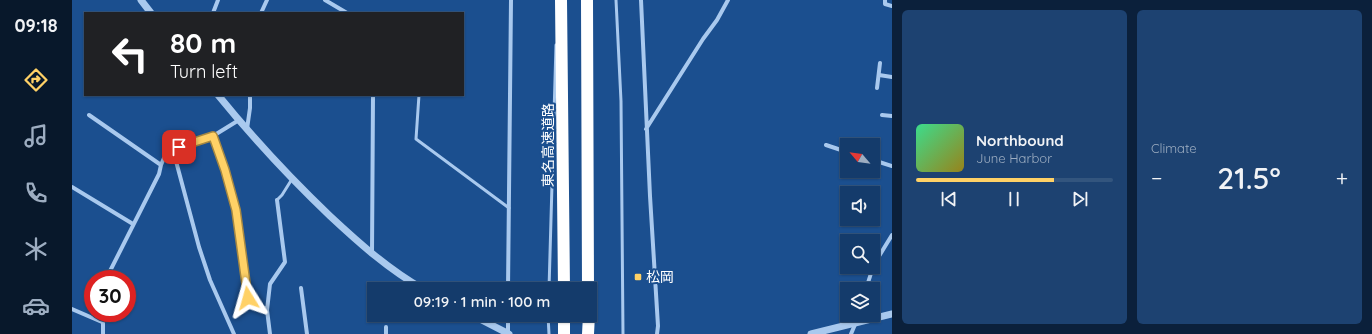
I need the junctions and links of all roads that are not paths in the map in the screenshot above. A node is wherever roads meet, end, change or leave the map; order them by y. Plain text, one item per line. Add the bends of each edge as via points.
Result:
1 (141, 0) edge
2 (218, 0) edge
3 (267, 0) edge
4 (325, 0) edge
5 (511, 0) edge
6 (558, 0) edge
7 (562, 0) edge
8 (588, 0) edge
9 (616, 0) edge
10 (641, 0) edge
11 (728, 0) edge
12 (885, 0) edge
13 (892, 6) edge
14 (151, 12) edge
15 (213, 12) edge
16 (261, 12) edge
17 (342, 12) edge
18 (557, 23) dead end
19 (556, 39) dead end
20 (880, 63) dead end
21 (879, 75) junction
22 (892, 78) edge
23 (877, 88) dead end
24 (219, 96) edge
25 (250, 96) edge
26 (373, 96) edge
27 (419, 96) edge
28 (90, 115) dead end
29 (882, 115) dead end
30 (892, 116) edge
31 (239, 120) junction
32 (247, 129) junction
33 (646, 130) junction
34 (213, 136) junction
35 (826, 145) dead end
36 (173, 150) junction
37 (840, 150) edge
38 (880, 162) edge
39 (161, 165) junction
40 (892, 166) edge
41 (292, 179) junction
42 (72, 187) edge
43 (277, 200) joint
44 (509, 208) junction
45 (133, 224) junction
46 (892, 235) edge
47 (880, 253) edge
48 (372, 254) junction
49 (110, 270) edge
50 (412, 282) edge
51 (508, 282) edge
52 (549, 282) edge
53 (564, 282) edge
54 (588, 282) edge
55 (301, 288) dead end
56 (72, 309) edge
57 (267, 310) junction
58 (84, 314) edge
59 (892, 314) edge
60 (880, 315) edge
61 (102, 322) edge
62 (485, 322) edge
63 (508, 322) edge
64 (548, 322) edge
65 (564, 322) edge
66 (588, 322) edge
67 (846, 322) edge
68 (856, 322) edge
69 (386, 327) dead end
70 (103, 334) edge
71 (234, 334) edge
72 (270, 334) edge
73 (307, 334) edge
74 (386, 334) edge
75 (508, 334) edge
76 (549, 334) edge
77 (564, 334) edge
78 (588, 334) edge
79 (623, 334) edge
80 (657, 334) edge
81 (811, 334) edge
82 (852, 334) edge

1 - 14 street
2 - 15 street
3 - 16 street
4 - 17 street
5 - 44 street
6 - 18 lane
7 - 53 highway, 東名高速道路
8 - 54 highway
9 - 79 lane via 621,101
10 - 33 street
11 - 33 street
12 - 13 street via 886,4
19 - 52 lane
20 - 21 street
21 - 22 street
21 - 23 street
24 - 31 street
25 - 32 street
26 - 48 street
27 - 44 lane via 416,139
28 - 39 street
29 - 30 street
31 - 32 street
31 - 34 street
32 - 41 street
33 - 80 street
34 - 36 street
34 - 57 street via 236,210 248,298
35 - 37 street
36 - 39 street via 167,151
36 - 71 street via 199,247 210,280
38 - 40 street
39 - 45 street via 159,174
41 - 43 lane
41 - 48 street
42 - 45 street
43 - 57 street via 285,262 270,284
44 - 51 street
45 - 49 street
46 - 47 street
48 - 50 street
55 - 73 street
56 - 58 street
57 - 72 street
59 - 60 street
61 - 70 street
62 - 75 street
63 - 75 street
64 - 76 lane
65 - 77 highway
66 - 78 highway
67 - 81 street
68 - 82 street
69 - 74 street

